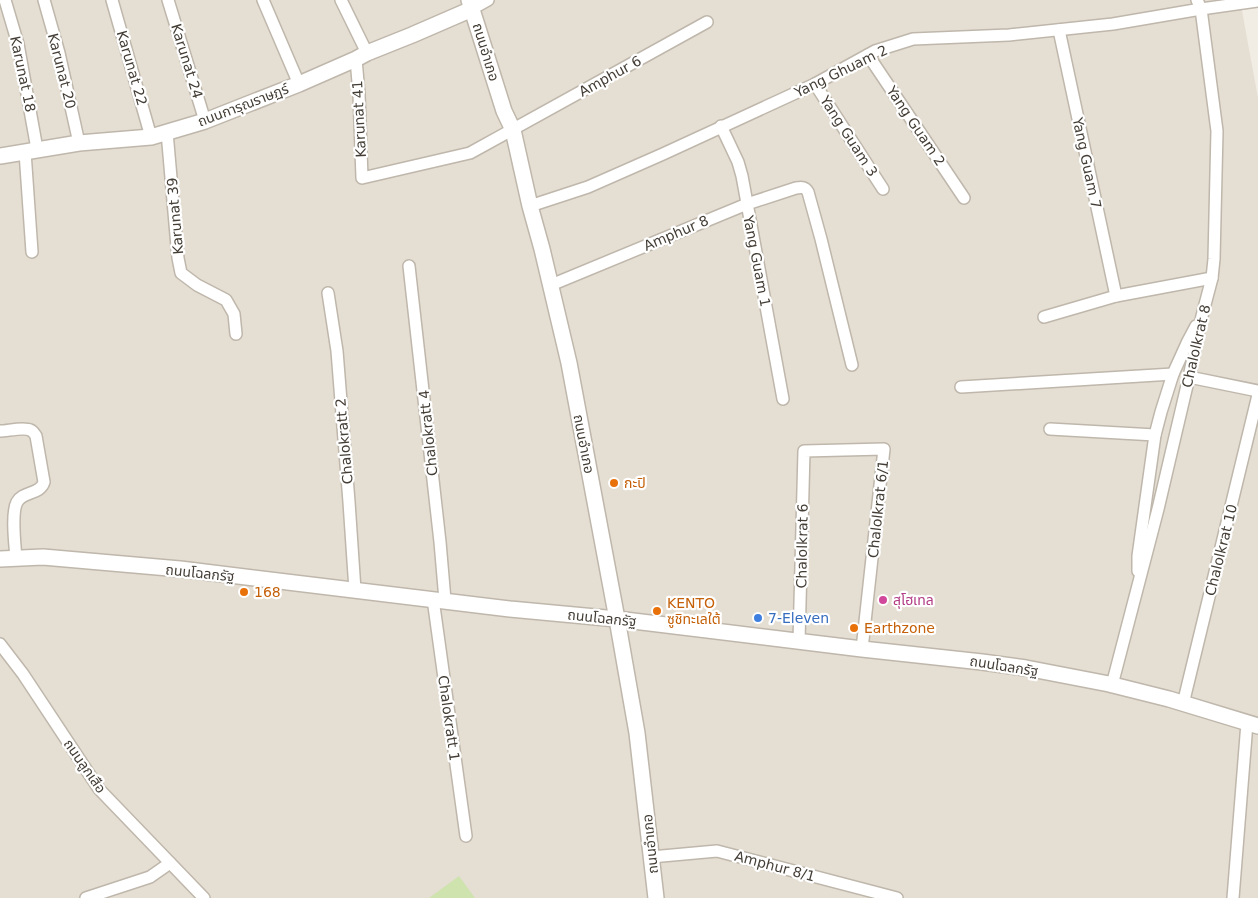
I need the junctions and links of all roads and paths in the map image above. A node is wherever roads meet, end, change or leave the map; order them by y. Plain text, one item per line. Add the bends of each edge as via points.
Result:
1 (6, 0) edge
2 (44, 0) edge
3 (112, 0) edge
4 (168, 0) edge
5 (264, 0) edge
6 (341, 0) edge
7 (488, 0) edge
8 (1258, 1) edge
9 (471, 4) edge
10 (1199, 5) edge
11 (708, 22) dead end
12 (1059, 30) junction
13 (868, 55) junction
14 (361, 56) junction
15 (299, 84) junction
16 (815, 84) junction
17 (205, 121) junction
18 (721, 126) junction
19 (513, 130) junction
20 (167, 132) junction
21 (151, 137) junction
22 (79, 143) junction
23 (31, 151) junction
24 (0, 156) edge
25 (362, 178) joint
26 (883, 189) dead end
27 (964, 198) dead end
28 (747, 204) junction
29 (530, 206) junction
30 (32, 252) dead end
31 (409, 266) dead end
32 (1212, 278) junction
33 (551, 285) junction
34 (328, 293) dead end
35 (1116, 296) junction
36 (1202, 316) junction
37 (1044, 317) dead end
38 (236, 334) dead end
39 (852, 365) dead end
40 (1173, 374) junction
41 (1189, 377) junction
42 (961, 387) dead end
43 (1258, 391) edge
44 (1258, 395) edge
45 (783, 400) dead end
46 (1050, 429) dead end
47 (0, 432) edge
48 (1155, 435) junction
49 (804, 452) joint
50 (16, 558) junction
51 (0, 559) edge
52 (1138, 588) junction
53 (355, 590) junction
54 (439, 600) junction
55 (617, 618) junction
56 (799, 641) junction
57 (0, 644) edge
58 (862, 649) junction
59 (1112, 685) junction
60 (1183, 704) junction
61 (1252, 724) edge
62 (466, 836) dead end
63 (651, 857) junction
64 (170, 863) junction
65 (86, 898) edge
66 (204, 898) edge
67 (656, 898) edge
68 (897, 898) edge
69 (1233, 898) edge

1 - 23 street, Karunat 18 via 18,44
2 - 22 street, Karunat 20
3 - 21 street, Karunat 22
4 - 17 street, Karunat 24
5 - 15 street
6 - 14 street
7 - 9 street
8 - 10 street, Yang Ghuam 2
9 - 14 street, ถนนการุณราษฏร์ via 412,35
9 - 19 street, ถนนอำเภอ via 504,111
10 - 12 street, Yang Ghuam 2 via 1113,24
10 - 32 street, Chalolkrat 8 via 1218,142
11 - 19 street, Amphur 6
12 - 13 street, Yang Ghuam 2 via 913,39
12 - 35 street, Yang Guam 7
13 - 16 street, Yang Ghuam 2
13 - 27 street, Yang Guam 2
14 - 15 street, ถนนการุณราษฏร์
14 - 25 street, Karunat 41
15 - 17 street, ถนนการุณราษฏร์
16 - 18 street, Yang Ghuam 2
16 - 26 street, Yang Guam 3
17 - 20 street, ถนนการุณราษฏร์
18 - 28 street, Yang Guam 1 via 741,171
18 - 29 street, Yang Ghuam 2 via 588,187
19 - 25 street, Amphur 6 via 464,155
19 - 29 street, ถนนอำเภอ
20 - 21 street, ถนนการุณราษฏร์
20 - 38 street, Karunat 39 via 181,273 226,300 234,314
21 - 22 street, ถนนการุณราษฏร์
22 - 23 street, ถนนการุณราษฏร์
23 - 24 street, ถนนการุณราษฏร์
23 - 30 street, Karunat 18
28 - 33 street, Amphur 8
28 - 39 street, Amphur 8 via 796,188 804,188 808,192
28 - 45 street, Yang Guam 1
29 - 33 street, ถนนอำเภอ
31 - 54 street, Chalokratt 4 via 440,542
32 - 35 street
32 - 36 street, Chalolkrat 8
33 - 55 street, ถนนอำเภอ
34 - 53 street, Chalokratt 2 via 337,351
35 - 37 street
36 - 40 street
36 - 41 street, Chalolkrat 8
40 - 42 street
40 - 48 street
41 - 43 street
41 - 52 street, Chalolkrat 8
44 - 60 street, Chalolkrat 10
46 - 48 street
47 - 50 street via 25,429 34,432 44,482 39,489 22,497 15,508
48 - 52 street via 1138,556
49 - 56 street, Chalolkrat 6
49 - 58 street, Chalolkrat 6/1 via 884,449
50 - 51 street, ถนนโฉลกรัฐ
50 - 53 street, ถนนโฉลกรัฐ via 44,557
52 - 59 street, Chalolkrat 8
53 - 54 street, ถนนโฉลกรัฐ
54 - 55 street, ถนนโฉลกรัฐ
54 - 62 street, Chalokratt 1
55 - 56 street, ถนนโฉลกรัฐ
55 - 63 street, ถนนอำเภอ via 637,733
56 - 58 street, ถนนโฉลกรัฐ
57 - 64 street, ถนนลูกเสือ via 99,789
58 - 59 street, ถนนโฉลกรัฐ via 1026,668
59 - 60 street, ถนนโฉลกรัฐ
60 - 61 street, ถนนโฉลกรัฐ
61 - 69 street
63 - 67 street, ถนนอำเภอ
63 - 68 street, Amphur 8/1 via 717,851
64 - 65 street via 150,877
64 - 66 street, ถนนลูกเสือ

